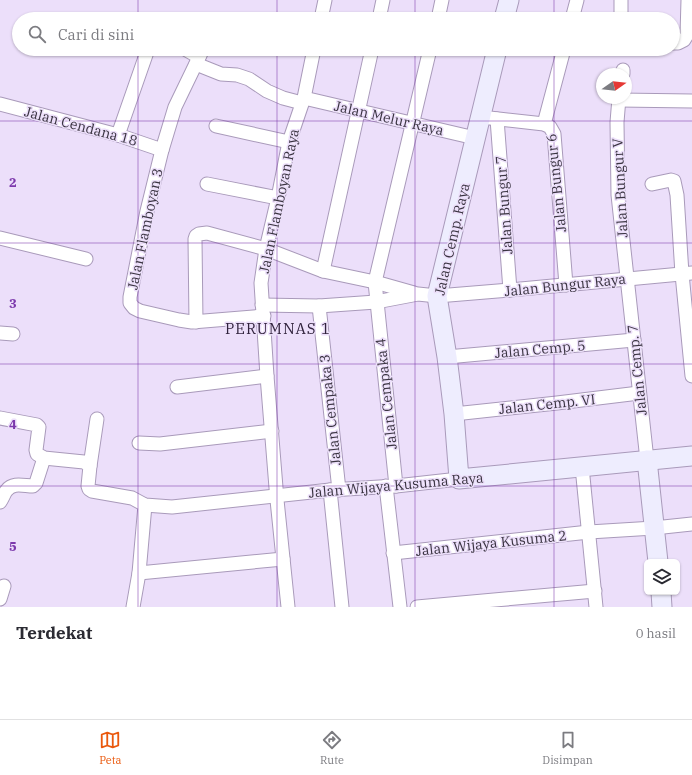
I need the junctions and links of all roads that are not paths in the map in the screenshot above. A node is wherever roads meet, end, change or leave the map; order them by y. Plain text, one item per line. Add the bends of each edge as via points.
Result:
1 (325, 0) edge
2 (383, 0) edge
3 (442, 0) edge
4 (509, 0) edge
5 (577, 0) edge
6 (620, 0) edge
7 (688, 0) edge
8 (322, 12) edge
9 (380, 12) edge
10 (439, 12) edge
11 (506, 12) edge
12 (574, 12) edge
13 (621, 12) edge
14 (680, 42) edge
15 (146, 56) edge
16 (313, 56) edge
17 (370, 56) edge
18 (428, 56) edge
19 (496, 56) edge
20 (562, 56) edge
21 (199, 57) edge
22 (632, 99) edge
23 (303, 101) junction
24 (692, 101) edge
25 (0, 104) edge
26 (618, 104) edge
27 (358, 112) junction
28 (489, 118) junction
29 (413, 124) junction
30 (544, 124) junction
31 (216, 126) dead end
32 (118, 136) junction
33 (475, 138) junction
34 (289, 142) junction
35 (162, 150) junction
36 (207, 184) dead end
37 (652, 184) dead end
38 (278, 198) junction
39 (0, 238) edge
40 (266, 249) junction
41 (86, 259) dead end
42 (323, 271) junction
43 (687, 274) edge
44 (627, 279) junction
45 (375, 282) junction
46 (566, 285) junction
47 (510, 290) junction
48 (418, 294) junction
49 (437, 296) junction
50 (376, 302) junction
51 (319, 306) junction
52 (263, 311) junction
53 (196, 322) junction
54 (690, 333) edge
55 (634, 340) junction
56 (447, 357) junction
57 (266, 376) junction
58 (692, 376) edge
59 (177, 387) dead end
60 (639, 393) junction
61 (454, 414) junction
62 (0, 418) edge
63 (97, 419) dead end
64 (272, 431) junction
65 (139, 443) dead end
66 (692, 456) edge
67 (44, 458) junction
68 (646, 460) junction
69 (90, 466) junction
70 (582, 467) junction
71 (459, 479) junction
72 (391, 486) junction
73 (334, 490) junction
74 (276, 496) junction
75 (0, 502) edge
76 (145, 505) junction
77 (692, 524) edge
78 (654, 528) junction
79 (589, 532) junction
80 (393, 553) junction
81 (283, 559) junction
82 (658, 559) edge
83 (139, 573) junction
84 (4, 586) dead end
85 (595, 591) junction
86 (661, 595) edge
87 (0, 599) edge
88 (133, 607) edge
89 (288, 607) edge
90 (342, 607) edge
91 (400, 607) edge
92 (417, 607) edge
93 (596, 607) edge
94 (662, 607) edge

1 - 8 street
2 - 9 street
3 - 10 street
4 - 11 street
5 - 12 street
6 - 13 street
7 - 14 street via 687,35
15 - 32 street
16 - 23 street, Jalan Flamboyan Raya
17 - 27 street
18 - 29 street, Jalan Cempaka 4
19 - 28 street, Jalan Cemp. Raya
20 - 30 street
21 - 23 street, Jalan Melur Raya via 221,74 237,75 283,98
21 - 35 street, Jalan Flamboyan 3 via 175,107
22 - 24 street
23 - 27 street, Jalan Melur Raya
23 - 34 street, Jalan Flamboyan Raya
25 - 32 street, Jalan Cendana 18
26 - 44 street, Jalan Bungur V via 616,122 618,195
27 - 29 street, Jalan Melur Raya
27 - 42 street
28 - 30 street, Jalan Bungur 6
28 - 33 street, Jalan Cemp. Raya
28 - 47 street, Jalan Bungur 7
29 - 33 street, Jalan Melur Raya
29 - 45 street, Jalan Cempaka 4
30 - 46 street, Jalan Bungur 6 via 550,127 554,134
31 - 34 street
32 - 35 street, Jalan Cendana 18
33 - 49 street, Jalan Cemp. Raya
34 - 38 street, Jalan Flamboyan Raya
35 - 53 street, Jalan Flamboyan 3 via 147,211 130,303 140,311
36 - 38 street
37 - 43 street via 674,181
38 - 40 street, Jalan Flamboyan Raya
39 - 41 street
40 - 42 street
40 - 52 street, Jalan Flamboyan Raya via 262,283
40 - 53 street via 207,233 196,236
42 - 45 street
43 - 44 street, Jalan Bungur Raya
43 - 54 street
44 - 46 street, Jalan Bungur Raya
44 - 55 street, Jalan Cemp. 7
45 - 48 street
45 - 50 street, Jalan Cempaka 4
46 - 47 street, Jalan Bungur Raya
47 - 49 street, Jalan Bungur Raya
48 - 49 street, Jalan Bungur Raya
48 - 50 street, Jalan Flamboyan 3
49 - 56 street, Jalan Cemp. Raya
50 - 51 street, Jalan Flamboyan 3
50 - 72 street, Jalan Cempaka 4
51 - 52 street, Jalan Flamboyan 3
51 - 73 street, Jalan Cempaka 3
52 - 53 street, Jalan Flamboyan 3
52 - 57 street, Jalan Flamboyan Raya
54 - 58 street
55 - 56 street, Jalan Cemp. 5
55 - 60 street, Jalan Cemp. 7
56 - 61 street, Jalan Cemp. Raya
57 - 59 street
57 - 64 street, Jalan Flamboyan Raya
60 - 61 street, Jalan Cemp. VI
60 - 68 street, Jalan Cemp. 7
61 - 71 street, Jalan Cemp. Raya
62 - 67 street via 37,425 39,427 36,450 37,454
63 - 69 street
64 - 65 street via 160,444
64 - 74 street, Jalan Flamboyan Raya
66 - 68 street, Jalan Wijaya Kusuma Raya
67 - 69 street via 84,462
67 - 75 street via 33,486 12,486
68 - 70 street, Jalan Wijaya Kusuma Raya
68 - 78 street
69 - 76 street, Jalan Wijaya Kusuma Raya via 89,489 132,498
70 - 71 street, Jalan Wijaya Kusuma Raya
70 - 79 street
71 - 72 street, Jalan Wijaya Kusuma Raya
72 - 73 street, Jalan Wijaya Kusuma Raya
72 - 80 street, Jalan Cempaka 4
73 - 74 street, Jalan Wijaya Kusuma Raya
73 - 90 street, Jalan Cempaka 3
74 - 76 street, Jalan Wijaya Kusuma Raya via 172,507
74 - 81 street, Jalan Flamboyan Raya
76 - 83 street
77 - 78 street, Jalan Wijaya Kusuma 2
78 - 79 street, Jalan Wijaya Kusuma 2
78 - 82 street
79 - 80 street, Jalan Wijaya Kusuma 2
79 - 85 street
80 - 91 street, Jalan Cempaka 4
81 - 83 street
81 - 89 street, Jalan Flamboyan Raya
83 - 88 street
84 - 87 street
85 - 92 street
85 - 93 street
86 - 94 street

